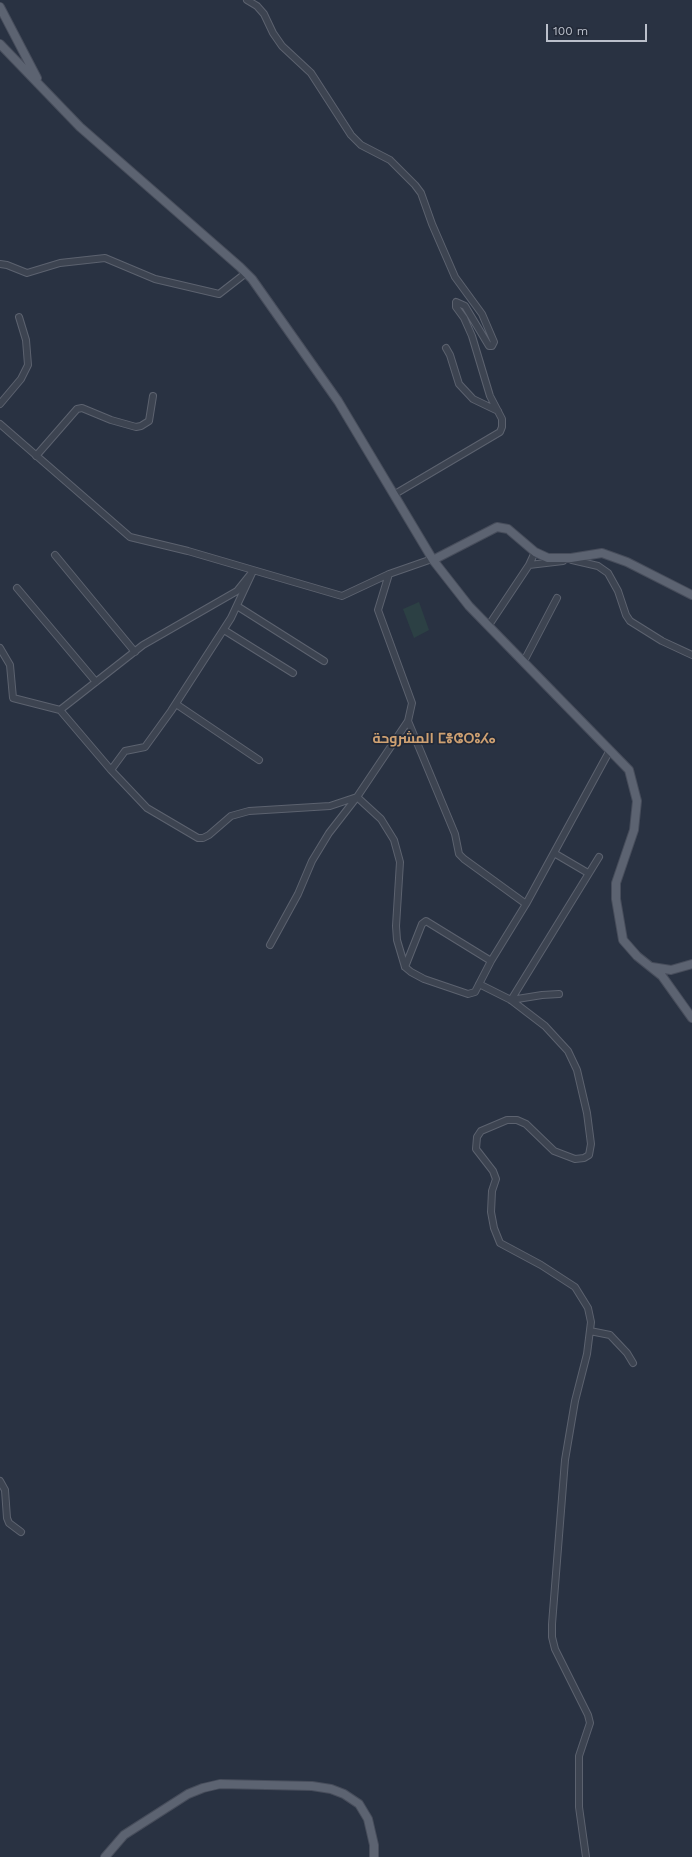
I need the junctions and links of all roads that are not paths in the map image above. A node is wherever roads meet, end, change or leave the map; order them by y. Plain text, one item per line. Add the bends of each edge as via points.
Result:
1 (247, 0) edge
2 (0, 7) edge
3 (0, 44) edge
4 (41, 85) junction
5 (0, 264) edge
6 (246, 273) junction
7 (19, 317) dead end
8 (446, 348) dead end
9 (153, 396) dead end
10 (0, 404) edge
11 (498, 412) junction
12 (0, 424) edge
13 (36, 456) junction
14 (395, 494) junction
15 (535, 552) junction
16 (55, 555) dead end
17 (432, 560) junction
18 (529, 565) junction
19 (253, 570) junction
20 (389, 574) junction
21 (17, 588) dead end
22 (692, 595) edge
23 (557, 598) dead end
24 (237, 606) junction
25 (489, 625) junction
26 (224, 630) junction
27 (0, 648) edge
28 (135, 652) junction
29 (692, 655) edge
30 (324, 661) dead end
31 (524, 661) junction
32 (293, 673) dead end
33 (96, 682) junction
34 (176, 704) junction
35 (60, 710) junction
36 (408, 721) junction
37 (610, 750) junction
38 (259, 760) dead end
39 (111, 770) junction
40 (357, 797) junction
41 (554, 853) junction
42 (599, 856) dead end
43 (588, 873) junction
44 (526, 904) junction
45 (270, 945) dead end
46 (491, 961) junction
47 (692, 964) edge
48 (405, 967) junction
49 (650, 967) junction
50 (479, 984) junction
51 (559, 994) dead end
52 (511, 1000) junction
53 (692, 1018) edge
54 (590, 1331) junction
55 (633, 1363) dead end
56 (0, 1481) edge
57 (21, 1532) dead end
58 (105, 1857) edge
59 (374, 1857) edge
60 (586, 1857) edge

1 - 11 street via 264,14 282,46 311,73 361,145 390,160 421,193 452,271 482,314 494,342 489,346 465,306 456,302 456,308 472,336 490,396
2 - 4 main road
3 - 4 main road
4 - 6 main road via 80,127
5 - 6 street via 27,273 60,263 105,258 155,279 219,294
6 - 14 main road via 338,401
7 - 10 street via 26,340 28,365 21,379
8 - 11 street via 459,384 473,399
9 - 13 street via 148,421 136,427 82,408 77,409
11 - 14 street via 502,419 500,432
12 - 13 street
13 - 19 street via 130,537
14 - 17 main road
15 - 17 main road via 508,529 497,527
15 - 18 street
15 - 22 main road via 548,558 571,558 602,553 628,562
16 - 28 street
17 - 20 street
17 - 25 main road via 469,606
18 - 25 street
18 - 29 street via 574,560 598,566 608,574 618,591 630,621 662,641
19 - 20 street via 342,596
19 - 24 street
19 - 28 street via 238,591
20 - 36 street via 378,610 412,703
21 - 33 street
23 - 31 street
24 - 26 street
24 - 30 street
25 - 31 main road
26 - 32 street
26 - 34 street
27 - 35 street via 10,665 13,698
28 - 33 street
31 - 37 main road
33 - 35 street
34 - 38 street
34 - 39 street via 145,748 125,751
35 - 39 street
36 - 40 street
36 - 44 street via 456,834 460,854
37 - 41 street
37 - 49 main road via 630,770 637,801 634,830 616,883 623,940 636,956
39 - 40 street via 147,808 198,838 209,835 231,816 249,810 330,806
40 - 45 street via 329,833 312,861 298,894
40 - 48 street via 382,819 394,840 400,862 397,940
41 - 43 street
41 - 44 street
42 - 43 street
43 - 52 street
44 - 46 street
46 - 48 street via 426,922 422,924
46 - 50 street
47 - 49 main road via 671,970
48 - 50 street via 424,979 468,994 475,992
49 - 53 main road via 662,976
50 - 52 street
51 - 52 street
52 - 54 street via 545,1026 568,1051 577,1070 592,1144 589,1155 575,1159 554,1151 526,1124 517,1120 507,1120 481,1131 477,1137 476,1149 496,1179 492,1191 491,1212 494,1228 500,1243 575,1287 588,1308
54 - 55 street via 610,1335
54 - 60 street via 565,1460 552,1624 555,1649 590,1723 579,1765 579,1807
56 - 57 street via 5,1490 8,1523
58 - 59 main road via 124,1835 188,1794 220,1784 312,1786 344,1794 359,1804 368,1819 374,1844

